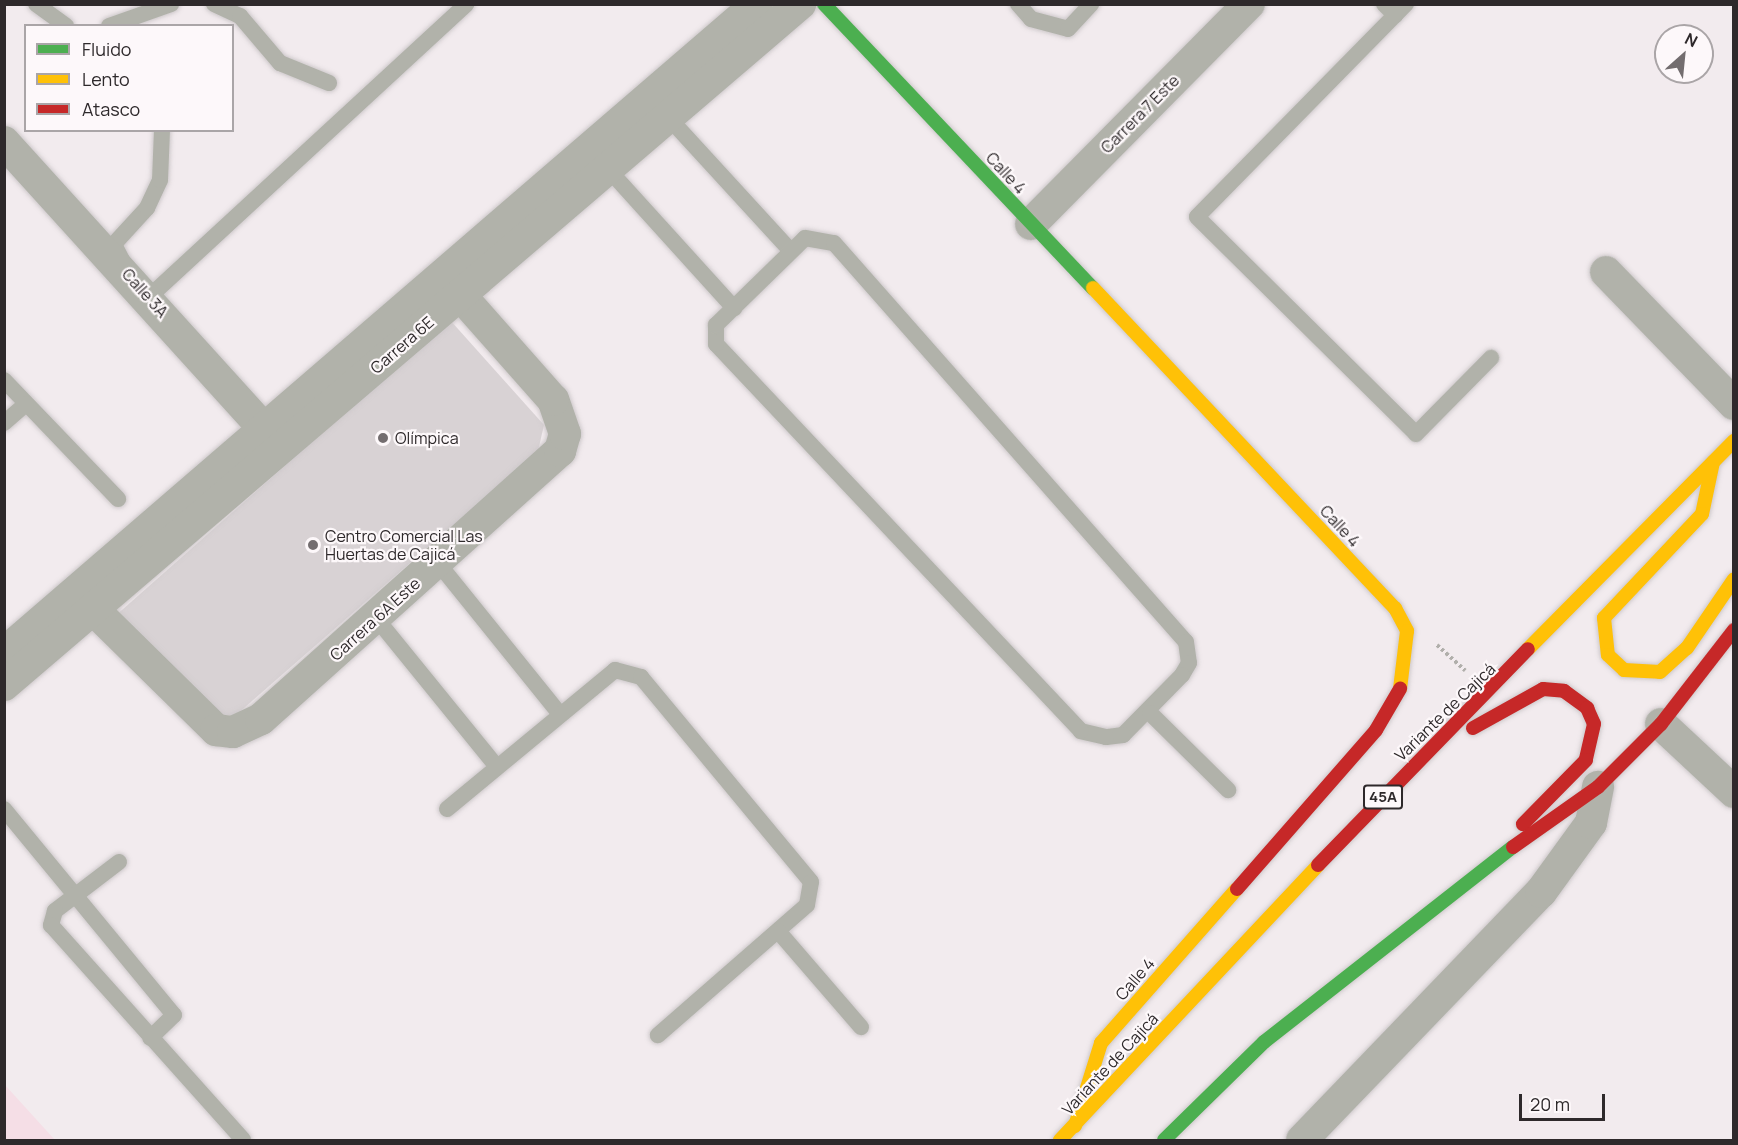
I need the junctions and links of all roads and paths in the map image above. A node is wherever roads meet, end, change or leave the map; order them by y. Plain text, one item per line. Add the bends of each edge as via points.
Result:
1 (36, 4) edge
2 (171, 4) edge
3 (214, 4) edge
4 (466, 4) edge
5 (757, 4) edge
6 (800, 4) edge
7 (824, 4) edge
8 (1018, 4) edge
9 (1091, 4) edge
10 (1249, 4) edge
11 (1395, 8) edge
12 (63, 24) edge
13 (115, 24) edge
14 (329, 82) dead end
15 (668, 117) junction
16 (162, 132) edge
17 (4, 141) edge
18 (608, 169) junction
19 (1031, 224) junction
20 (791, 251) junction
21 (1606, 272) dead end
22 (128, 274) junction
23 (460, 295) junction
24 (149, 297) junction
25 (735, 308) junction
26 (1491, 358) dead end
27 (4, 380) edge
28 (26, 404) junction
29 (1734, 404) edge
30 (4, 423) edge
31 (273, 438) junction
32 (1734, 441) edge
33 (1713, 462) junction
34 (118, 499) dead end
35 (438, 563) junction
36 (1734, 579) edge
37 (93, 609) junction
38 (376, 618) junction
39 (1734, 630) edge
40 (1407, 632) junction
41 (4, 653) edge
42 (4, 685) edge
43 (1489, 693) junction
44 (559, 713) junction
45 (1150, 713) junction
46 (1661, 724) junction
47 (497, 766) junction
48 (1403, 775) junction
49 (1598, 787) junction
50 (1228, 790) dead end
51 (1734, 792) edge
52 (4, 809) edge
53 (447, 809) dead end
54 (119, 862) dead end
55 (1484, 868) junction
56 (74, 896) junction
57 (778, 930) junction
58 (861, 1027) dead end
59 (658, 1035) dead end
60 (150, 1038) junction
61 (1075, 1126) junction
62 (243, 1140) edge
63 (1060, 1140) edge
64 (1164, 1140) edge
65 (1302, 1140) edge

1 - 12 lane
2 - 13 lane
3 - 14 lane via 240,16 280,63
4 - 24 lane
5 - 31 street, Carrera 6E
6 - 15 street, Carrera 6E
7 - 19 main road, Calle 4
8 - 9 lane via 1031,19 1068,29
10 - 19 street, Carrera 7 Este
11 - 26 lane via 1197,217 1416,434
15 - 18 street, Carrera 6E
15 - 20 lane
16 - 22 lane via 160,180 147,208 114,244
17 - 22 street, Calle 3A
18 - 23 street, Carrera 6E
18 - 25 lane
19 - 40 main road, Calle 4 via 1395,608
20 - 25 lane
20 - 45 lane via 805,238 834,243 1186,642 1189,663
21 - 29 street
22 - 24 street, Calle 3A
23 - 31 street, Carrera 6E
23 - 35 street, Carrera 6A Este via 553,400 565,434 549,465
24 - 31 street, Calle 3A
25 - 45 lane via 716,325 716,344 1081,731 1106,737 1124,735
27 - 28 lane
28 - 30 lane
28 - 34 lane
31 - 37 street, Carrera 6E
31 - 41 street, Carrera 6E
32 - 33 main road, Variante de Cajicá / 45A
33 - 36 main road via 1702,514 1604,618 1602,637 1608,654 1624,670 1660,672 1687,648
33 - 43 main road, Variante de Cajicá / 45A
35 - 38 street, Carrera 6A Este
35 - 44 lane
37 - 38 street, Carrera 6A Este via 183,702 216,730 233,732 261,719
37 - 42 street, Carrera 6E
38 - 47 lane
39 - 46 main road
40 - 43 path via 1448,653
40 - 61 main road, Calle 4 via 1404,683 1376,730 1101,1043
43 - 48 main road, Variante de Cajicá / 45A
44 - 47 lane
44 - 57 lane via 615,670 641,676 811,882 807,905
45 - 50 lane
46 - 49 main road
46 - 51 street
47 - 53 lane
48 - 55 main road via 1526,695 1564,691 1587,708 1594,724 1586,760
48 - 61 main road, Variante de Cajicá / 45A
49 - 55 main road
49 - 65 street via 1591,823 1541,892
52 - 56 lane
54 - 56 lane
55 - 64 main road via 1264,1042
56 - 60 lane via 174,1015
56 - 60 lane via 55,911 51,925
57 - 58 lane
57 - 59 lane
60 - 62 lane
61 - 63 main road, Variante de Cajicá / 45A

